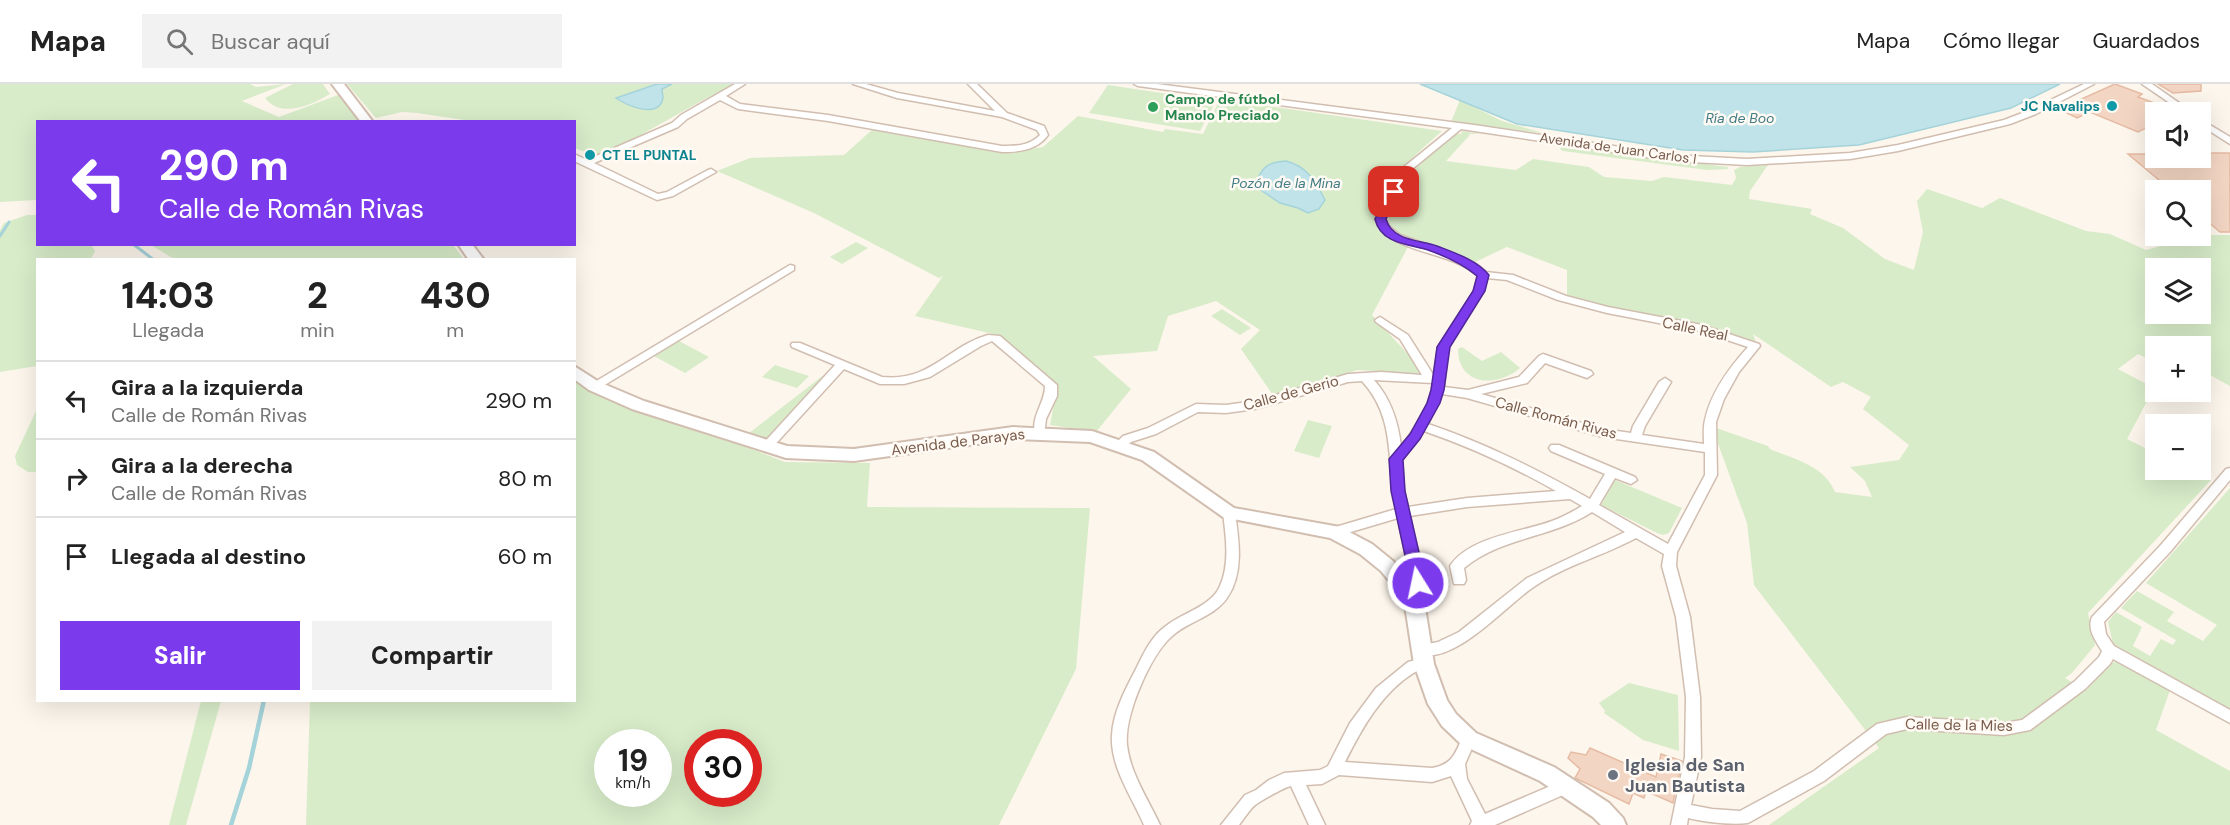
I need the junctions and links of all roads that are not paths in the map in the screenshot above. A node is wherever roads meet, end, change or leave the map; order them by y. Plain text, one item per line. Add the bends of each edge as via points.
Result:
1 (338, 84) edge
2 (741, 84) edge
3 (857, 84) edge
4 (972, 84) edge
5 (1137, 84) edge
6 (2090, 84) edge
7 (2146, 84) edge
8 (719, 96) junction
9 (2173, 102) edge
10 (1004, 115) junction
11 (365, 120) edge
12 (1459, 126) junction
13 (2211, 128) edge
14 (2230, 141) edge
15 (576, 158) edge
16 (590, 162) junction
17 (711, 172) dead end
18 (466, 246) edge
19 (475, 258) edge
20 (790, 268) dead end
21 (1484, 275) junction
22 (1380, 320) dead end
23 (796, 345) dead end
24 (843, 365) junction
25 (576, 373) edge
26 (1587, 374) dead end
27 (1365, 377) junction
28 (1665, 382) dead end
29 (1436, 383) junction
30 (594, 386) junction
31 (1467, 394) junction
32 (1422, 426) junction
33 (1040, 433) junction
34 (1636, 437) junction
35 (1119, 446) junction
36 (766, 447) junction
37 (1555, 448) dead end
38 (1709, 449) junction
39 (1396, 459) junction
40 (1612, 472) junction
41 (2230, 472) edge
42 (1631, 480) dead end
43 (1569, 495) junction
44 (1591, 506) junction
45 (1403, 512) junction
46 (1229, 513) junction
47 (1637, 531) junction
48 (1334, 532) junction
49 (1671, 552) junction
50 (1459, 580) dead end
51 (1412, 596) junction
52 (2109, 650) junction
53 (1423, 657) junction
54 (2230, 717) edge
55 (1469, 739) junction
56 (1458, 764) junction
57 (1335, 768) junction
58 (1297, 779) junction
59 (1567, 786) junction
60 (1680, 821) edge
61 (1479, 824) edge
62 (1152, 825) edge
63 (1229, 825) edge
64 (1317, 825) edge
65 (1615, 825) edge

1 - 11 street
2 - 8 street
3 - 10 street
4 - 10 street
5 - 12 street, Avenida de Juan Carlos I
6 - 12 street, Avenida de Juan Carlos I via 2026,115 1965,132 1881,151 1790,160 1673,158
7 - 9 street
8 - 10 street via 738,106 1002,149 1026,147 1043,138 1041,128
8 - 16 street via 675,125
12 - 21 street via 1407,170 1380,219 1397,238 1446,254
13 - 14 street
15 - 16 street
16 - 17 street via 657,197
18 - 19 street
20 - 30 street
21 - 29 street via 1479,291 1443,347
21 - 38 street, Calle Real via 1509,277 1562,298 1711,330 1755,346 1734,370 1718,399 1710,422
22 - 29 street via 1404,337
23 - 24 street
24 - 33 street via 880,380 900,382 929,373 984,340 996,338 1052,386 1040,419
24 - 36 street
25 - 30 street, Avenida de Parayas
26 - 31 street via 1543,358 1523,380
27 - 29 street, Calle de Gerio
27 - 35 street, Calle de Gerio via 1348,378 1255,405 1196,408
27 - 39 street via 1384,398
28 - 34 street
29 - 31 street, Calle Román Rivas
29 - 32 street
30 - 36 street, Avenida de Parayas via 638,405
31 - 34 street, Calle Román Rivas via 1603,433
32 - 39 street
32 - 43 street via 1485,449
33 - 35 street, Avenida de Parayas via 1092,437
33 - 36 street, Avenida de Parayas via 995,435 854,455 806,455
34 - 38 street, Calle Román Rivas
35 - 46 street, Avenida de Parayas via 1148,456
37 - 40 street
38 - 49 street, Calle Real via 1711,475
39 - 45 street
40 - 42 street
40 - 44 street
41 - 52 street via 2097,621 2099,635
43 - 44 street
43 - 45 street via 1491,499
44 - 47 street
44 - 50 street via 1563,524 1513,536 1465,558 1457,566
45 - 48 street
45 - 51 street via 1418,583 1417,593
46 - 48 street, Avenida de Parayas
46 - 62 street via 1231,565 1227,586 1207,607 1157,643 1122,720 1121,750
47 - 49 street
47 - 53 street via 1533,580 1476,628
48 - 51 street, Avenida de Parayas via 1387,566
49 - 60 street via 1669,566 1689,647 1693,697 1693,757
51 - 53 street, Avenida de Parayas
52 - 54 street
52 - 60 street, Calle de la Mies via 2105,660 2080,685 2025,726 2004,729 1894,724 1882,728 1819,776 1742,818 1712,816
53 - 55 street, Avenida de Parayas via 1438,704
53 - 57 street via 1377,697 1344,745
55 - 56 street
55 - 59 street, Avenida de Parayas via 1538,768
56 - 57 street via 1451,771 1432,775
56 - 61 street via 1459,780
57 - 58 street via 1322,777
58 - 63 street via 1274,784 1250,800
58 - 64 street
59 - 61 street
59 - 65 street, Avenida de Parayas

